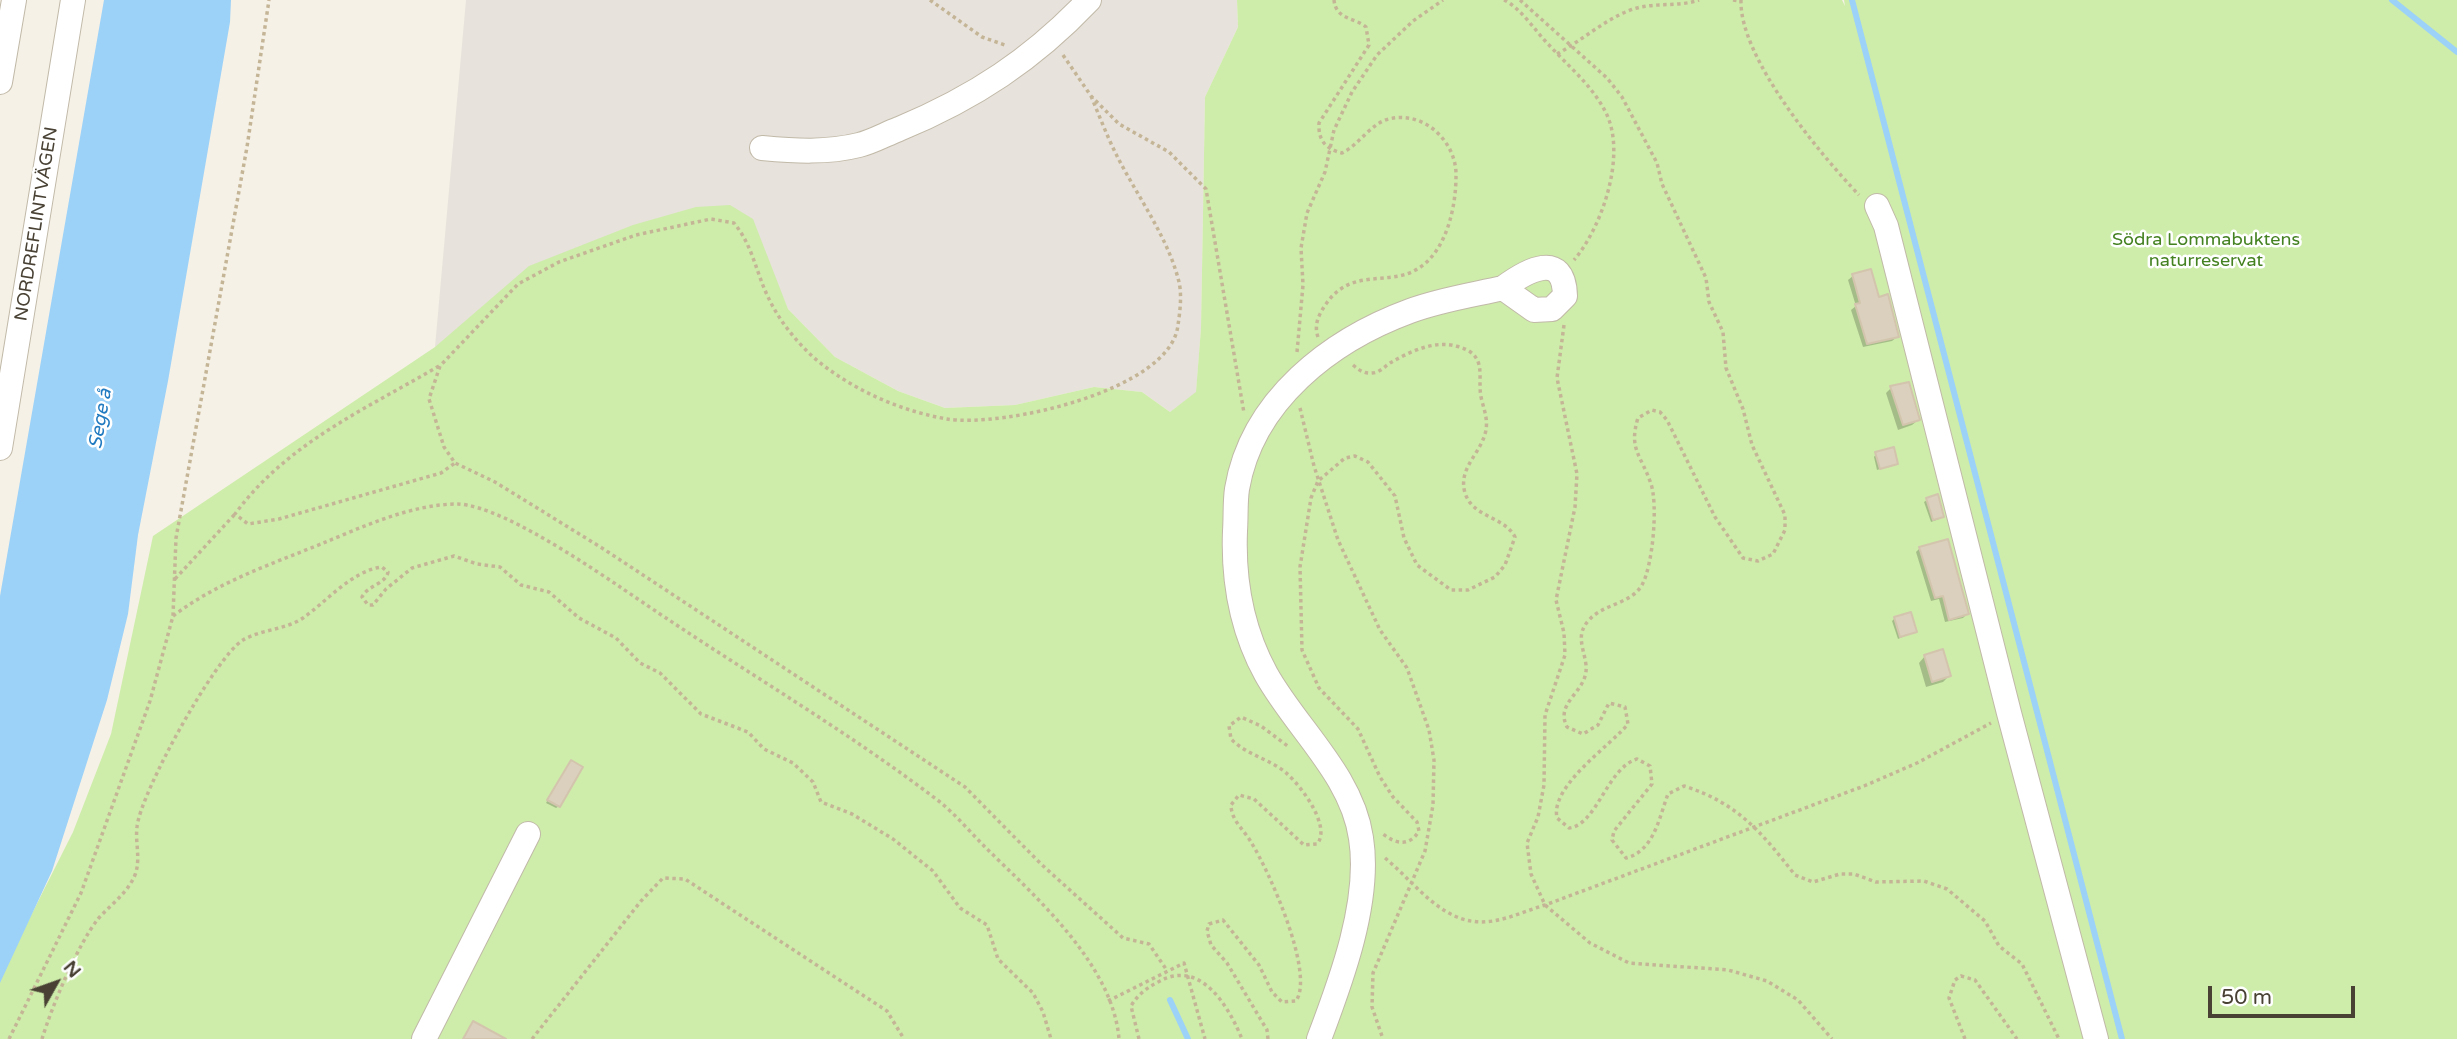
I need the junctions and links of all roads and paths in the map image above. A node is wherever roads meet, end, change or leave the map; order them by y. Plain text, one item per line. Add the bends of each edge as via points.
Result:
1 (14, 0) edge
2 (73, 0) edge
3 (269, 0) edge
4 (930, 0) edge
5 (1089, 0) edge
6 (1334, 0) edge
7 (1443, 0) edge
8 (1504, 0) edge
9 (1520, 0) edge
10 (1699, 0) edge
11 (1733, 0) edge
12 (1741, 1) edge
13 (1042, 46) junction
14 (1572, 46) junction
15 (1557, 54) junction
16 (0, 82) edge
17 (1091, 96) junction
18 (762, 148) dead end
19 (1330, 150) junction
20 (1877, 206) joint
21 (1560, 273) junction
22 (1503, 288) junction
23 (1560, 304) junction
24 (9, 345) edge
25 (1334, 348) junction
26 (440, 366) junction
27 (1296, 379) junction
28 (1255, 438) junction
29 (0, 448) edge
30 (454, 463) junction
31 (1318, 481) junction
32 (235, 514) junction
33 (174, 580) junction
34 (173, 616) junction
35 (2009, 713) junction
36 (1289, 747) dead end
37 (1354, 811) junction
38 (1755, 827) junction
39 (528, 834) dead end
40 (1362, 839) junction
41 (1410, 882) junction
42 (1545, 905) junction
43 (1166, 970) junction
44 (1188, 976) junction
45 (1108, 1001) junction
46 (9, 1039) edge
47 (42, 1039) edge
48 (424, 1039) edge
49 (532, 1039) edge
50 (904, 1039) edge
51 (1051, 1039) edge
52 (1119, 1039) edge
53 (1139, 1039) edge
54 (1205, 1039) edge
55 (1241, 1039) edge
56 (1268, 1039) edge
57 (1319, 1039) edge
58 (1383, 1039) edge
59 (1832, 1039) edge
60 (1965, 1039) edge
61 (2017, 1039) edge
62 (2059, 1039) edge
63 (2096, 1039) edge

1 - 16 street
2 - 24 street, NORDREFLINTVÄGEN
3 - 33 path via 176,538
4 - 13 path via 982,37
5 - 13 street
6 - 19 path via 1342,16 1367,27 1369,45 1319,124 1318,133
7 - 19 path via 1377,55 1352,92
8 - 15 path
9 - 14 path
10 - 14 path via 1628,11
11 - 12 path
12 - 20 path via 1742,24 1759,64 1838,173 1858,195
13 - 17 path
13 - 18 street via 998,78 924,119 860,145 813,152
14 - 15 path
14 - 38 path via 1622,97 1657,163 1662,184 1706,278 1709,302 1723,332 1726,368 1752,446 1785,515 1785,530 1766,560 1743,558 1715,517 1667,420 1652,410 1638,418 1636,455 1652,485 1654,501 1647,572 1635,593 1586,623 1580,645 1585,676 1562,719 1567,727 1583,734 1598,725 1609,703 1617,703 1625,707 1628,724 1572,780 1560,799 1557,818 1569,828 1583,823 1621,769 1637,760 1650,766 1653,784 1614,831 1612,840 1626,858 1635,856 1651,838 1668,794 1675,788 1684,786 1707,794 1743,814
15 - 21 path via 1589,87 1608,116 1613,151 1603,211 1587,244
17 - 26 path via 1180,286 1178,328 1163,355 1125,382 1089,398 1008,418 948,419 879,399 829,370 790,331 769,299 748,240 734,223 711,219 636,235 559,262 518,284
17 - 28 path via 1119,124 1169,152 1206,189 1242,410
19 - 25 path via 1342,153 1388,119 1404,118 1439,133 1451,147 1457,167 1448,226 1428,261 1405,274 1353,282 1327,302 1317,333 1322,345
19 - 27 path via 1307,214 1301,247
20 - 35 street via 1886,226
21 - 22 street via 1535,268
21 - 23 street via 1565,296
22 - 23 street via 1534,310
22 - 25 street via 1411,311
23 - 42 path via 1565,319 1557,379 1577,474 1556,600 1565,655 1545,715 1544,785 1527,843 1531,874
24 - 29 street, NORDREFLINTVÄGEN
25 - 27 street
25 - 31 path via 1368,373 1438,345 1469,351 1483,373 1481,396 1486,418 1485,434 1464,477 1464,490 1477,510 1510,527 1515,537 1505,565 1495,578 1468,590 1451,590 1417,565 1395,496 1368,462 1355,456 1345,458
26 - 30 path via 429,399
26 - 32 path via 288,456
27 - 28 street via 1268,412
27 - 31 path
28 - 37 street via 1237,489 1236,589 1266,674 1321,753
30 - 32 path via 440,473 279,519 248,524
30 - 43 path via 495,482 602,548 965,787 1041,864 1123,937 1149,944
31 - 37 path via 1300,567 1302,650 1319,688 1357,729 1380,777 1417,822 1419,831 1415,838 1397,843
31 - 41 path via 1355,580 1380,630 1407,668 1429,730 1433,805 1424,851
32 - 33 path
33 - 34 path
34 - 45 path via 227,582 348,532 411,512 456,504 483,508 592,569 942,804 1068,934 1084,953
34 - 46 path via 150,701 81,893
35 - 38 path via 1917,763
35 - 63 street
36 - 56 path via 1241,717 1229,726 1231,739 1242,750 1291,777 1307,796 1322,830 1317,844 1304,845 1254,799 1240,794 1231,805 1234,820 1251,842 1284,910 1303,984 1296,1001 1282,1002 1272,992 1259,965 1223,920 1209,924 1207,930 1211,945 1227,963
37 - 40 street
38 - 42 path
38 - 62 path via 1804,881 1854,874 1877,882 1924,881 1947,889 1986,921 1999,946 2022,964
39 - 48 street
40 - 41 path
40 - 57 street via 1355,921
41 - 42 path via 1437,907 1463,921 1492,921
41 - 58 path via 1373,973 1372,1007
42 - 59 path via 1590,943 1629,963 1728,970 1768,981 1798,1000
43 - 44 path via 1184,963
43 - 45 path
44 - 53 path via 1166,978 1137,996 1131,1006
44 - 54 path
44 - 55 path via 1221,998
45 - 52 path
47 - 51 path via 52,1006 88,935 135,875 136,827 144,802 194,705 229,652 244,640 299,621 376,567 386,569 388,576 365,592 362,597 368,605 378,602 386,589 412,568 454,556 500,567 521,585 549,592 579,618 616,638 640,663 660,673 701,714 748,732 764,749 804,771 825,805 863,820 928,866 960,908 987,925 998,959 1033,993
49 - 50 path via 663,878 685,879 833,973 887,1011
60 - 61 path via 1949,998 1961,976 1975,981

